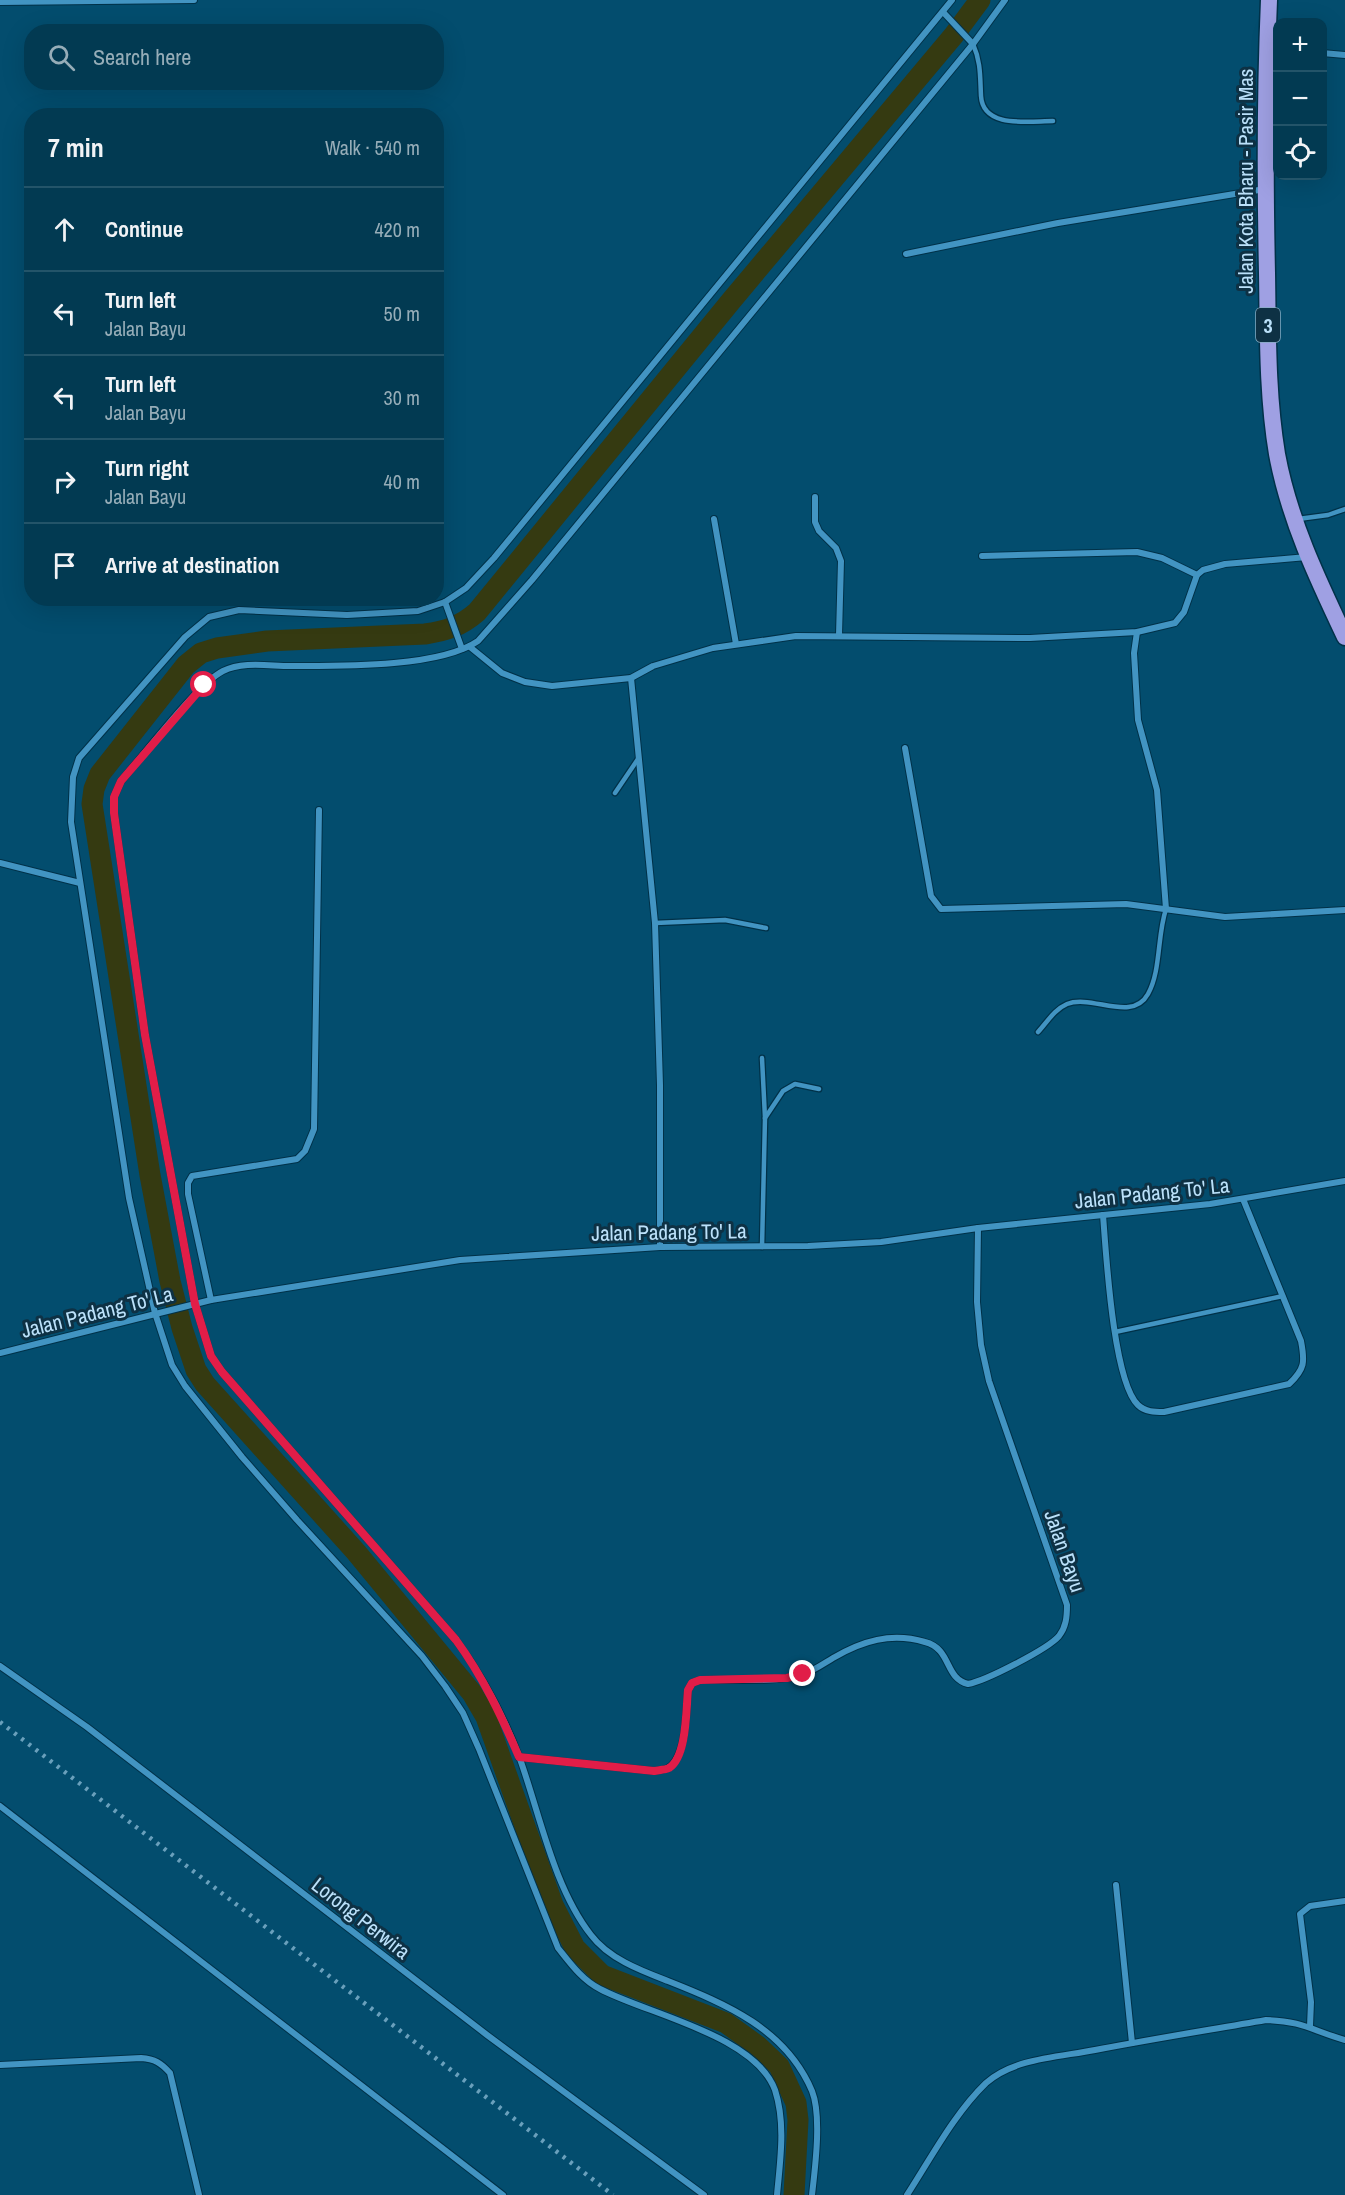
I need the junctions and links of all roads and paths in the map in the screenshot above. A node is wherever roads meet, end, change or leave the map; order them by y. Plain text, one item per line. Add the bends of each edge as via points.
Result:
1 (194, 0) edge
2 (952, 0) edge
3 (1005, 0) edge
4 (1269, 0) edge
5 (0, 2) edge
6 (943, 12) junction
7 (973, 44) junction
8 (1272, 50) edge
9 (1327, 53) edge
10 (1345, 55) edge
11 (1053, 121) dead end
12 (1266, 189) junction
13 (906, 254) dead end
14 (815, 497) dead end
15 (1345, 509) edge
16 (714, 519) dead end
17 (1294, 519) junction
18 (982, 556) dead end
19 (1308, 557) junction
20 (1197, 574) junction
21 (447, 605) junction
22 (442, 606) edge
23 (444, 606) edge
24 (1137, 632) junction
25 (839, 635) junction
26 (1345, 637) edge
27 (736, 644) junction
28 (461, 646) junction
29 (470, 647) junction
30 (631, 678) junction
31 (905, 748) dead end
32 (638, 759) junction
33 (615, 793) dead end
34 (319, 810) dead end
35 (0, 863) edge
36 (80, 883) junction
37 (1167, 909) junction
38 (1345, 910) edge
39 (655, 923) junction
40 (766, 928) dead end
41 (1038, 1032) dead end
42 (762, 1058) dead end
43 (819, 1089) dead end
44 (765, 1118) junction
45 (1345, 1181) edge
46 (1243, 1199) junction
47 (1103, 1215) junction
48 (978, 1228) junction
49 (660, 1247) junction
50 (762, 1247) junction
51 (1283, 1296) junction
52 (211, 1300) junction
53 (193, 1305) junction
54 (155, 1313) junction
55 (1115, 1332) junction
56 (0, 1353) edge
57 (0, 1666) edge
58 (519, 1757) junction
59 (0, 1806) edge
60 (1116, 1886) dead end
61 (1345, 1900) edge
62 (1310, 2026) junction
63 (1345, 2040) edge
64 (1132, 2043) junction
65 (0, 2065) edge
66 (199, 2195) edge
67 (503, 2195) edge
68 (704, 2195) edge
69 (777, 2195) edge
70 (812, 2195) edge
71 (907, 2195) edge

1 - 5 street
2 - 6 street
3 - 7 street
4 - 8 highway, Jalan Kota Bharu - Pasir Mas / 3
6 - 7 street
6 - 21 street via 482,573
7 - 11 lane via 980,67 981,96 989,115 1008,120
7 - 29 street via 532,580
8 - 12 highway, Jalan Kota Bharu - Pasir Mas / 3
9 - 10 street
12 - 13 street via 1069,220
12 - 17 highway, Jalan Kota Bharu - Pasir Mas / 3 via 1269,376 1278,455
14 - 25 street via 815,522 836,548 841,561
15 - 17 lane
16 - 27 street
17 - 19 highway, Jalan Kota Bharu - Pasir Mas / 3
18 - 20 street via 1137,552
19 - 20 street via 1225,564
19 - 26 highway, Jalan Kota Bharu - Pasir Mas / 3
20 - 24 street via 1184,612 1175,623
21 - 23 street
21 - 28 street
22 - 36 street via 398,614 239,610 209,617 185,637 79,758 73,777 71,822
24 - 25 street via 1030,638
24 - 37 street via 1134,653 1138,720 1157,790
25 - 27 street
27 - 30 street via 671,660
28 - 29 street
28 - 53 street via 438,656 399,662 247,665 223,671 204,685 121,781 114,797 145,1035
29 - 30 street via 502,673 525,682 552,686
30 - 32 street
31 - 37 street via 931,896 941,909 1126,904
32 - 33 lane
32 - 39 street
34 - 52 street via 314,1128 305,1151 297,1159 192,1176 188,1194
35 - 36 street
36 - 54 street via 129,1198
37 - 38 street via 1225,917
37 - 41 lane via 1159,934 1155,976 1144,1000 1131,1007 1075,1001 1059,1008
39 - 40 lane via 725,920
39 - 49 street
42 - 44 lane
43 - 44 lane via 795,1084 783,1091
44 - 50 lane
45 - 46 street, Jalan Padang To' La
46 - 47 street, Jalan Padang To' La
46 - 51 street
47 - 48 street, Jalan Padang To' La
47 - 55 street
48 - 50 street, Jalan Padang To' La via 881,1242
48 - 58 street, Jalan Bayu via 981,1345 1012,1451 1067,1605 1067,1620 1059,1636 1046,1648 968,1684 955,1677 945,1654 935,1645 904,1638 860,1643 803,1674 787,1678 700,1680 688,1690 682,1743 669,1768 654,1771
49 - 50 street, Jalan Padang To' La
49 - 52 street, Jalan Padang To' La via 460,1260
51 - 55 lane
51 - 55 street via 1304,1358 1301,1373 1289,1384 1164,1412 1150,1412 1138,1406 1130,1392
52 - 53 street, Jalan Padang To' La
53 - 54 street, Jalan Padang To' La
53 - 58 street via 211,1356 222,1372 479,1671
54 - 56 street, Jalan Padang To' La
54 - 69 street via 172,1365 185,1386 297,1521 422,1656 463,1713 558,1948 573,1967 598,1988 711,2035 762,2069 774,2089 779,2112 782,2139
57 - 68 street, Lorong Perwira via 87,1726 459,2014
58 - 70 street via 561,1880 592,1936 637,1969 725,2004 771,2035 793,2060 812,2092 816,2120
59 - 67 street
60 - 64 street
61 - 62 street via 1310,1906 1300,1914 1311,2002
62 - 63 street
62 - 64 street via 1266,2020
64 - 71 street via 1028,2063 1006,2070 988,2082 967,2105
65 - 66 street via 141,2058 162,2064 170,2073

